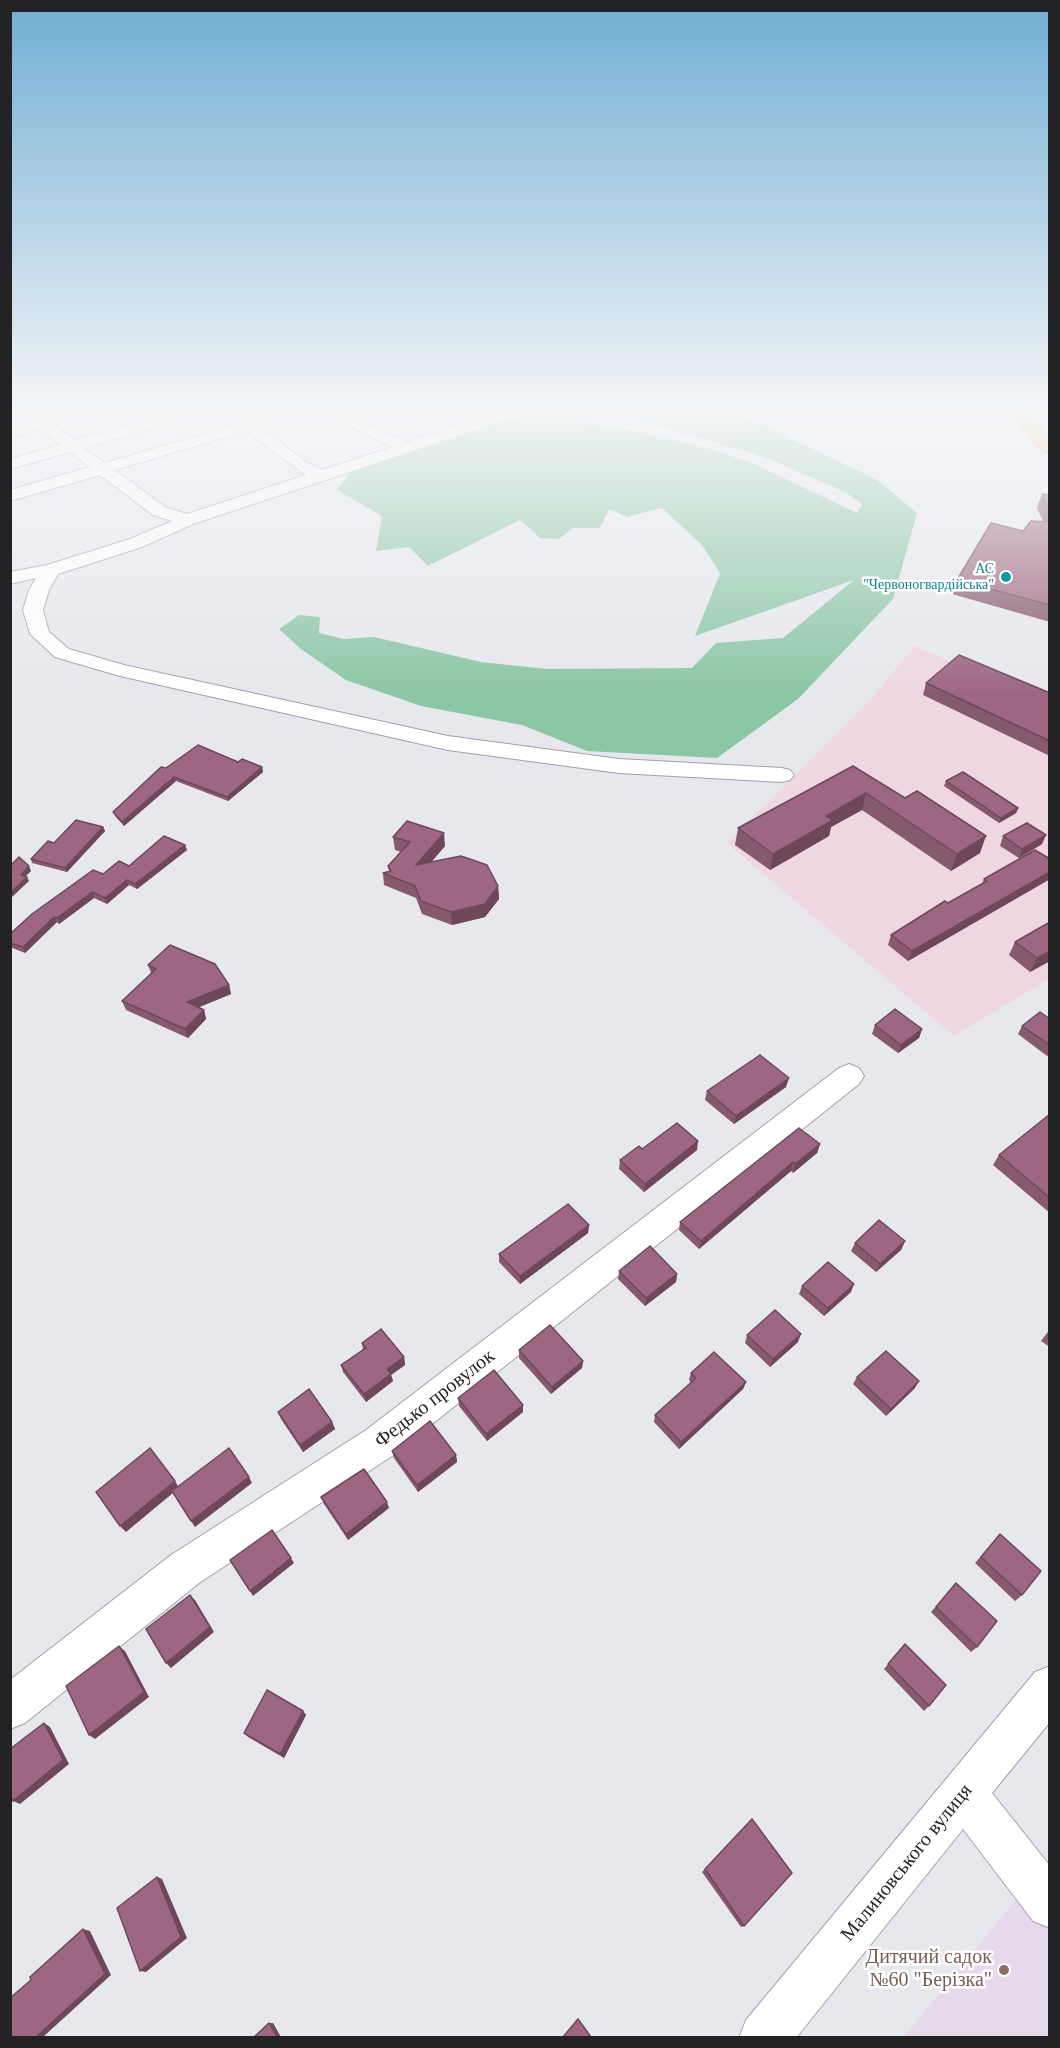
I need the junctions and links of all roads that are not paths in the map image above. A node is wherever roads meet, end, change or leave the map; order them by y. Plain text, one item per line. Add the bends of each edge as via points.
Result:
1 (149, 504) edge
2 (235, 504) edge
3 (187, 519) junction
4 (51, 570) junction
5 (10, 578) edge
6 (782, 776) dead end
7 (849, 1076) dead end
8 (1050, 1687) edge
9 (10, 1708) edge
10 (964, 1794) junction
11 (1050, 1904) edge
12 (764, 2037) edge

1 - 3 street via 159,511
2 - 3 street
3 - 4 street via 136,543
4 - 5 street
4 - 6 street via 33,610 40,634 62,653 120,670 448,743 619,766
7 - 9 street, Федько провулок via 379,1443 185,1569
8 - 10 street, Малиновського вулиця
10 - 11 street
10 - 12 street, Малиновського вулиця

